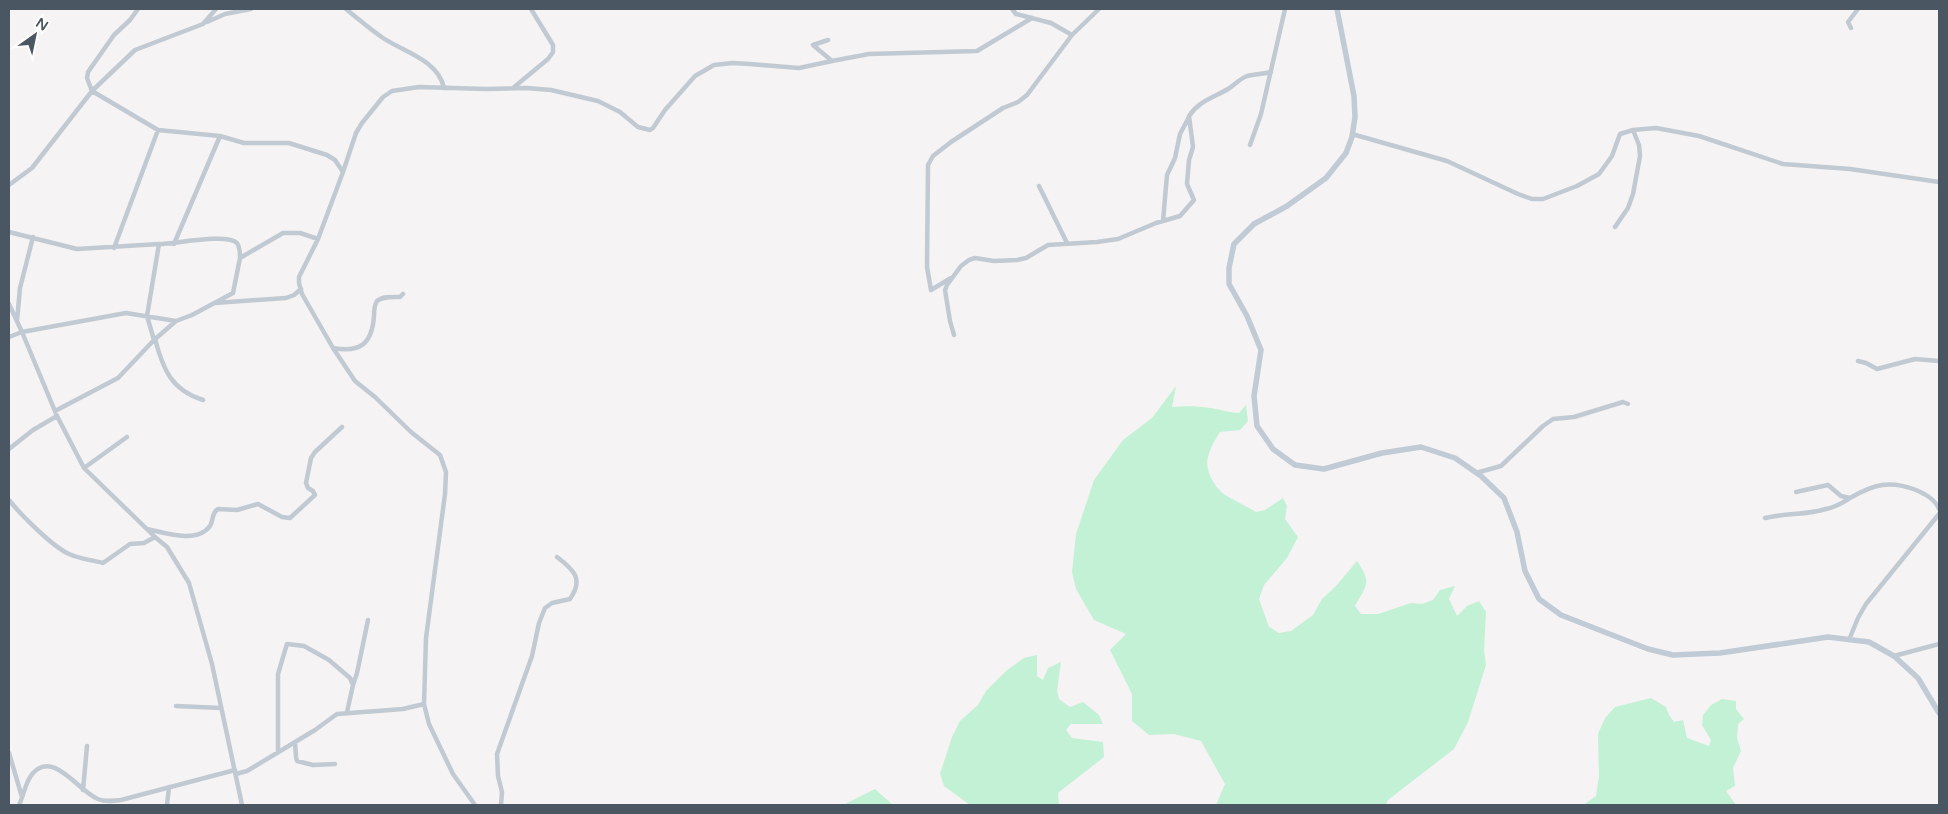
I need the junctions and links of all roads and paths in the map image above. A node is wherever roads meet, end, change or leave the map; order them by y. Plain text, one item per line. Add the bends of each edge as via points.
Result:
1 (138, 9) edge
2 (216, 9) edge
3 (250, 9) edge
4 (346, 9) edge
5 (531, 9) edge
6 (1012, 9) edge
7 (1099, 9) edge
8 (1285, 9) edge
9 (1337, 9) edge
10 (1858, 9) edge
11 (1032, 18) junction
12 (203, 24) junction
13 (1852, 28) dead end
14 (1072, 35) junction
15 (828, 40) dead end
16 (832, 61) junction
17 (1271, 72) junction
18 (444, 88) junction
19 (513, 88) junction
20 (92, 91) junction
21 (1189, 116) junction
22 (158, 130) junction
23 (1633, 130) junction
24 (1352, 134) junction
25 (220, 136) junction
26 (1250, 145) dead end
27 (344, 172) junction
28 (1939, 182) edge
29 (9, 185) edge
30 (1039, 186) dead end
31 (1163, 212) junction
32 (1163, 221) junction
33 (1156, 223) junction
34 (1615, 227) dead end
35 (9, 232) edge
36 (33, 237) junction
37 (318, 239) junction
38 (1067, 243) junction
39 (159, 244) junction
40 (174, 244) junction
41 (114, 248) junction
42 (240, 258) junction
43 (952, 277) junction
44 (300, 289) junction
45 (403, 294) dead end
46 (9, 304) edge
47 (214, 304) junction
48 (147, 316) junction
49 (17, 321) junction
50 (176, 321) junction
51 (22, 332) junction
52 (954, 335) dead end
53 (9, 337) edge
54 (154, 340) junction
55 (333, 348) junction
56 (1858, 361) dead end
57 (1939, 361) edge
58 (203, 400) dead end
59 (1628, 404) dead end
60 (56, 414) junction
61 (342, 427) dead end
62 (127, 437) dead end
63 (9, 450) edge
64 (84, 468) junction
65 (1476, 473) junction
66 (1796, 492) dead end
67 (1850, 498) junction
68 (9, 500) edge
69 (1939, 509) edge
70 (1939, 514) edge
71 (1765, 518) dead end
72 (146, 528) junction
73 (155, 537) junction
74 (557, 557) dead end
75 (368, 620) dead end
76 (1849, 640) junction
77 (1939, 644) edge
78 (1894, 656) junction
79 (353, 685) junction
80 (424, 704) junction
81 (176, 706) dead end
82 (221, 708) junction
83 (347, 712) junction
84 (1939, 713) edge
85 (295, 742) junction
86 (87, 746) dead end
87 (278, 752) junction
88 (9, 753) edge
89 (335, 764) dead end
90 (235, 772) junction
91 (169, 787) junction
92 (83, 790) junction
93 (22, 799) junction
94 (19, 805) edge
95 (167, 805) edge
96 (242, 805) edge
97 (474, 805) edge
98 (501, 805) edge

1 - 20 street via 114,35 88,72
2 - 12 street
3 - 12 street via 219,16
4 - 18 street via 382,37 428,63
5 - 19 street via 553,45 553,52
6 - 11 street via 1016,14
7 - 14 street
8 - 17 street
9 - 24 main road via 1354,96
10 - 13 street via 1848,22
11 - 14 street via 1051,23
11 - 16 street via 977,51 869,54
12 - 20 street via 135,50
14 - 43 street via 1026,96 951,142 933,156 928,166 927,267 931,290
15 - 16 street via 813,45
16 - 19 street via 799,68 732,63 714,66 695,76 650,130 638,127 620,112 598,101 551,90
17 - 21 street via 1239,80 1203,101
17 - 26 street
18 - 19 street
18 - 27 street via 412,87 384,96 356,133
20 - 22 street
20 - 29 street via 32,168
21 - 31 street via 1167,175
21 - 32 street via 1193,147 1187,184 1194,200 1182,214
22 - 25 street
22 - 41 street
23 - 24 street via 1620,134 1612,156 1600,174 1543,200 1518,194 1447,161
23 - 28 street via 1656,128 1699,136 1783,164 1850,169
23 - 34 street via 1640,150 1635,184 1628,208
24 - 65 main road via 1346,153 1326,178 1287,206 1254,224 1234,244 1229,284 1261,350 1254,396 1257,426 1273,449 1295,465 1324,469 1382,452 1421,447 1456,458
25 - 27 street via 244,143 289,143 327,155
25 - 40 street
27 - 37 street
30 - 38 street
31 - 32 street
31 - 33 street
32 - 33 street
33 - 38 street via 1118,240
35 - 36 street
36 - 41 street via 77,249
36 - 49 street via 20,288
37 - 42 street via 300,233 283,233
37 - 44 street via 299,278
38 - 43 street via 1048,245 1017,260 975,258 964,262
39 - 40 street
39 - 41 street
39 - 48 street
40 - 42 street via 205,239 233,241 239,246
42 - 47 street via 233,293
43 - 52 street via 946,285 945,296
44 - 47 street via 286,298
44 - 55 street
45 - 55 street via 378,300 368,339 363,346 353,350
46 - 49 street
47 - 50 street
48 - 50 street
48 - 51 street via 126,313
48 - 54 street
49 - 51 street
50 - 54 street
51 - 53 street
51 - 60 street
54 - 58 street via 172,381
54 - 60 street via 118,378
55 - 80 street via 355,381 440,455 446,472 446,494 426,638
56 - 57 street via 1877,369 1915,359
59 - 65 street via 1623,402 1574,417 1553,419 1501,466
60 - 63 street
60 - 64 street
61 - 72 street via 311,458 306,483 315,495 290,518 258,504 236,510 218,509 213,513 210,527 195,535
62 - 64 street
64 - 72 street
65 - 76 main road via 1504,498 1532,585 1539,599 1561,615 1648,650 1673,655 1720,653 1828,637
66 - 67 street via 1828,485 1841,496
67 - 69 street via 1875,486 1893,484 1922,493
67 - 71 street via 1825,510
68 - 73 street via 26,520 65,552 82,559 103,563 130,544 144,543
70 - 76 street via 1866,604
72 - 73 street
73 - 82 street via 168,546 188,583 212,664
74 - 98 street via 572,569 577,581 576,591 570,600 552,603 545,608 539,623 532,656 497,754
75 - 79 street
76 - 78 main road via 1869,642
77 - 78 street
78 - 84 main road via 1918,678
79 - 83 street
79 - 87 street via 345,674 316,652 301,644 286,644 278,681
80 - 83 street via 403,709
80 - 97 street via 429,724 453,774
81 - 82 street
82 - 90 street
83 - 85 street via 337,714
85 - 87 street
85 - 89 street via 297,761 313,765
86 - 92 street
87 - 90 street via 247,771
88 - 93 street
90 - 91 street
90 - 96 street
91 - 92 street via 112,801 96,799
91 - 95 street
92 - 93 street via 58,768 47,767 34,772
93 - 94 street

